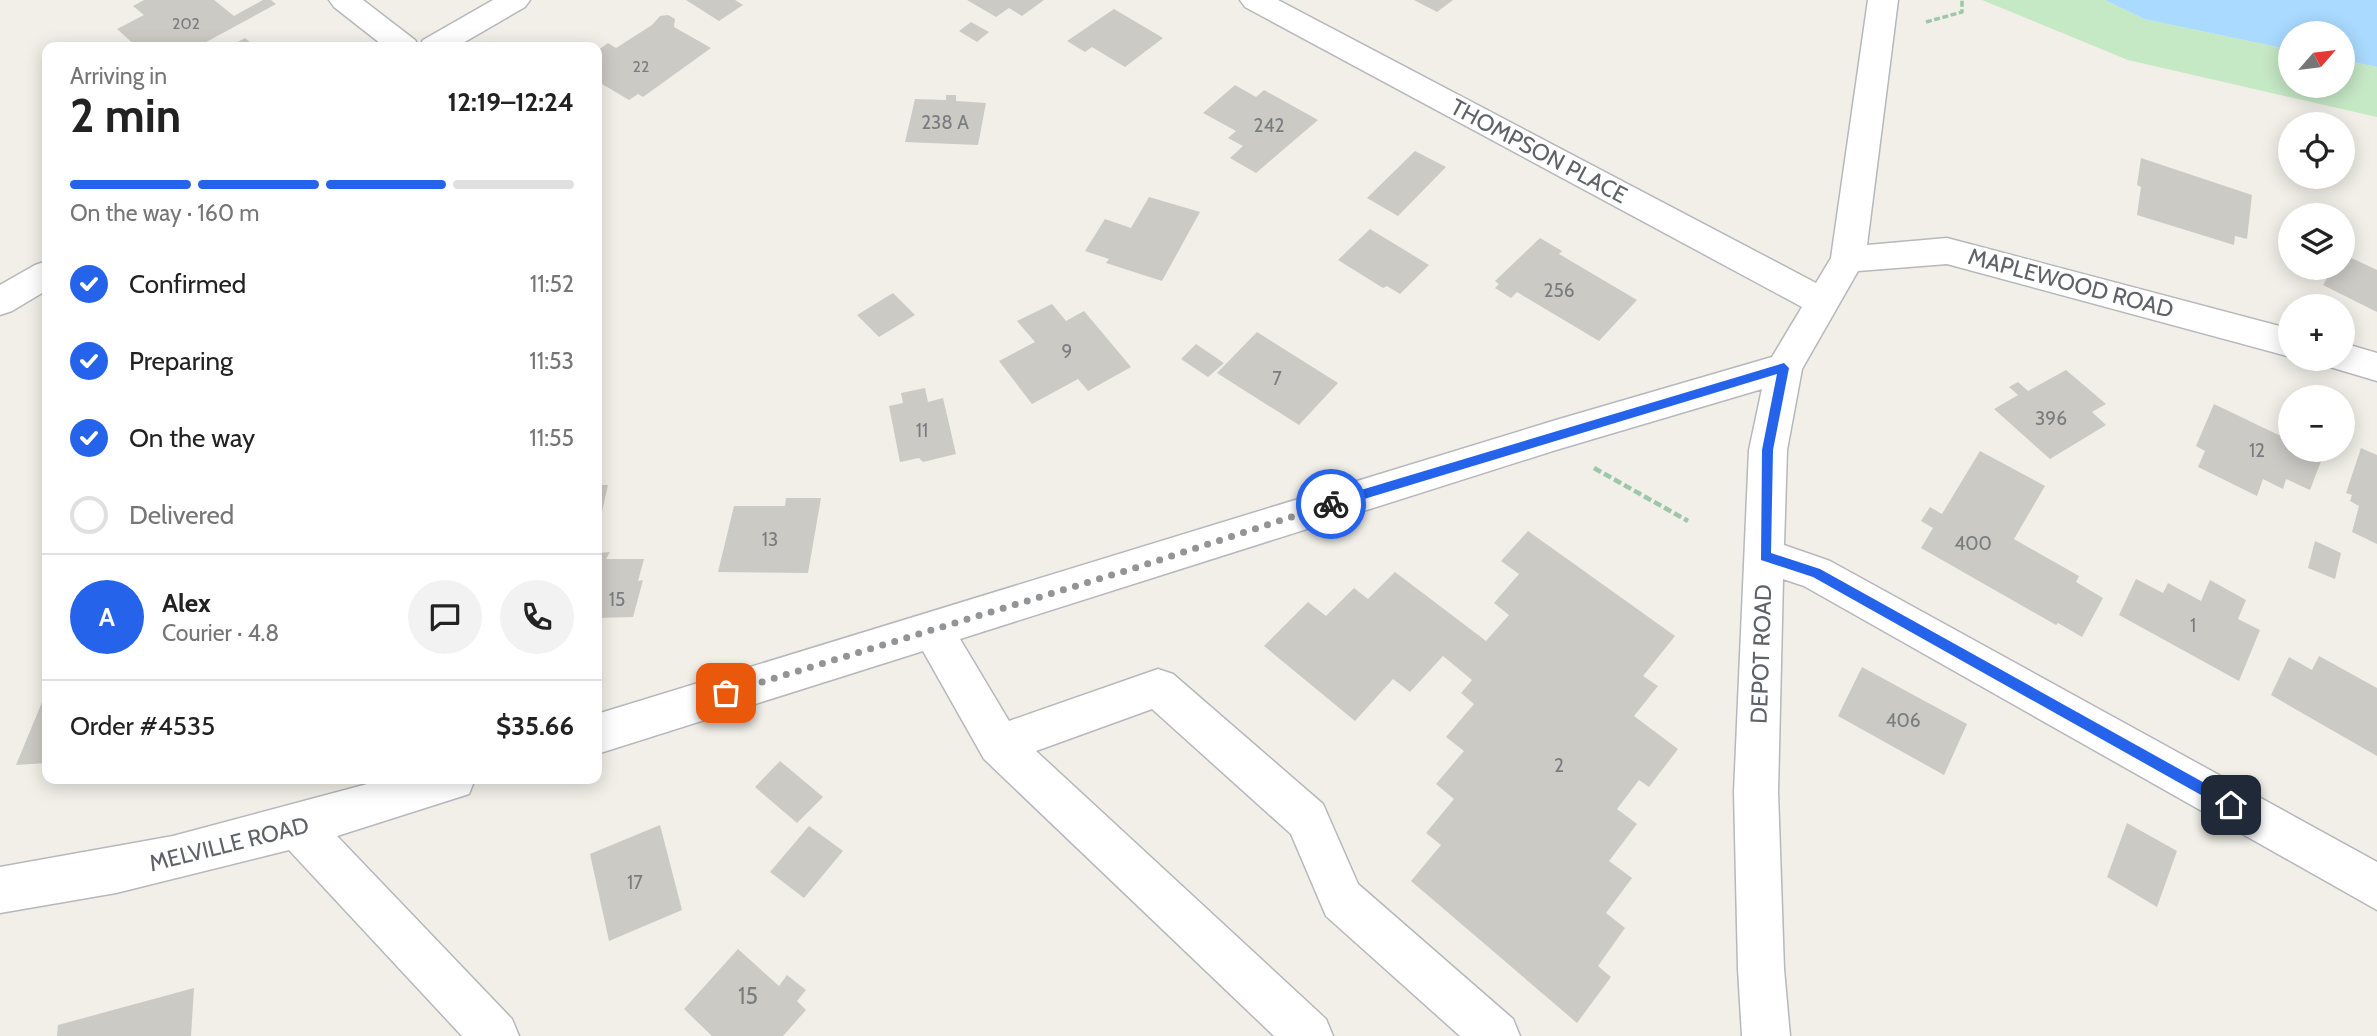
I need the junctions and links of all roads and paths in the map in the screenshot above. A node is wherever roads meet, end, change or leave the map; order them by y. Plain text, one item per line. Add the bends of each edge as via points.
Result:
1 (344, 0) edge
2 (515, 0) edge
3 (1255, 0) edge
4 (1883, 0) edge
5 (1962, 0) edge
6 (1926, 22) dead end
7 (398, 42) edge
8 (442, 42) edge
9 (1848, 259) junction
10 (42, 277) edge
11 (0, 302) edge
12 (1823, 302) junction
13 (2278, 340) edge
14 (2355, 361) edge
15 (2377, 367) edge
16 (1784, 368) junction
17 (1594, 468) dead end
18 (1688, 521) dead end
19 (1765, 556) junction
20 (932, 628) junction
21 (602, 732) edge
22 (999, 745) junction
23 (438, 784) edge
24 (299, 828) junction
25 (2377, 887) edge
26 (0, 890) edge
27 (495, 1036) edge
28 (1309, 1036) edge
29 (1496, 1036) edge
30 (1766, 1036) edge

1 - 7 street
2 - 8 street
3 - 12 street, THOMPSON PLACE
4 - 9 street, DEPOT ROAD
5 - 6 path via 1962,12
9 - 12 street, DEPOT ROAD
9 - 13 street, MAPLEWOOD ROAD via 1947,251
10 - 11 street
12 - 16 street, DEPOT ROAD
14 - 15 street
16 - 19 street, DEPOT ROAD via 1768,450
16 - 20 street
17 - 18 path
19 - 25 street via 1816,573
19 - 30 street, DEPOT ROAD via 1756,792
20 - 21 street
20 - 22 street
22 - 28 street
22 - 29 street via 1158,688 1307,819 1342,900
23 - 24 street, MELVILLE ROAD
24 - 26 street, MELVILLE ROAD via 71,881
24 - 27 street

